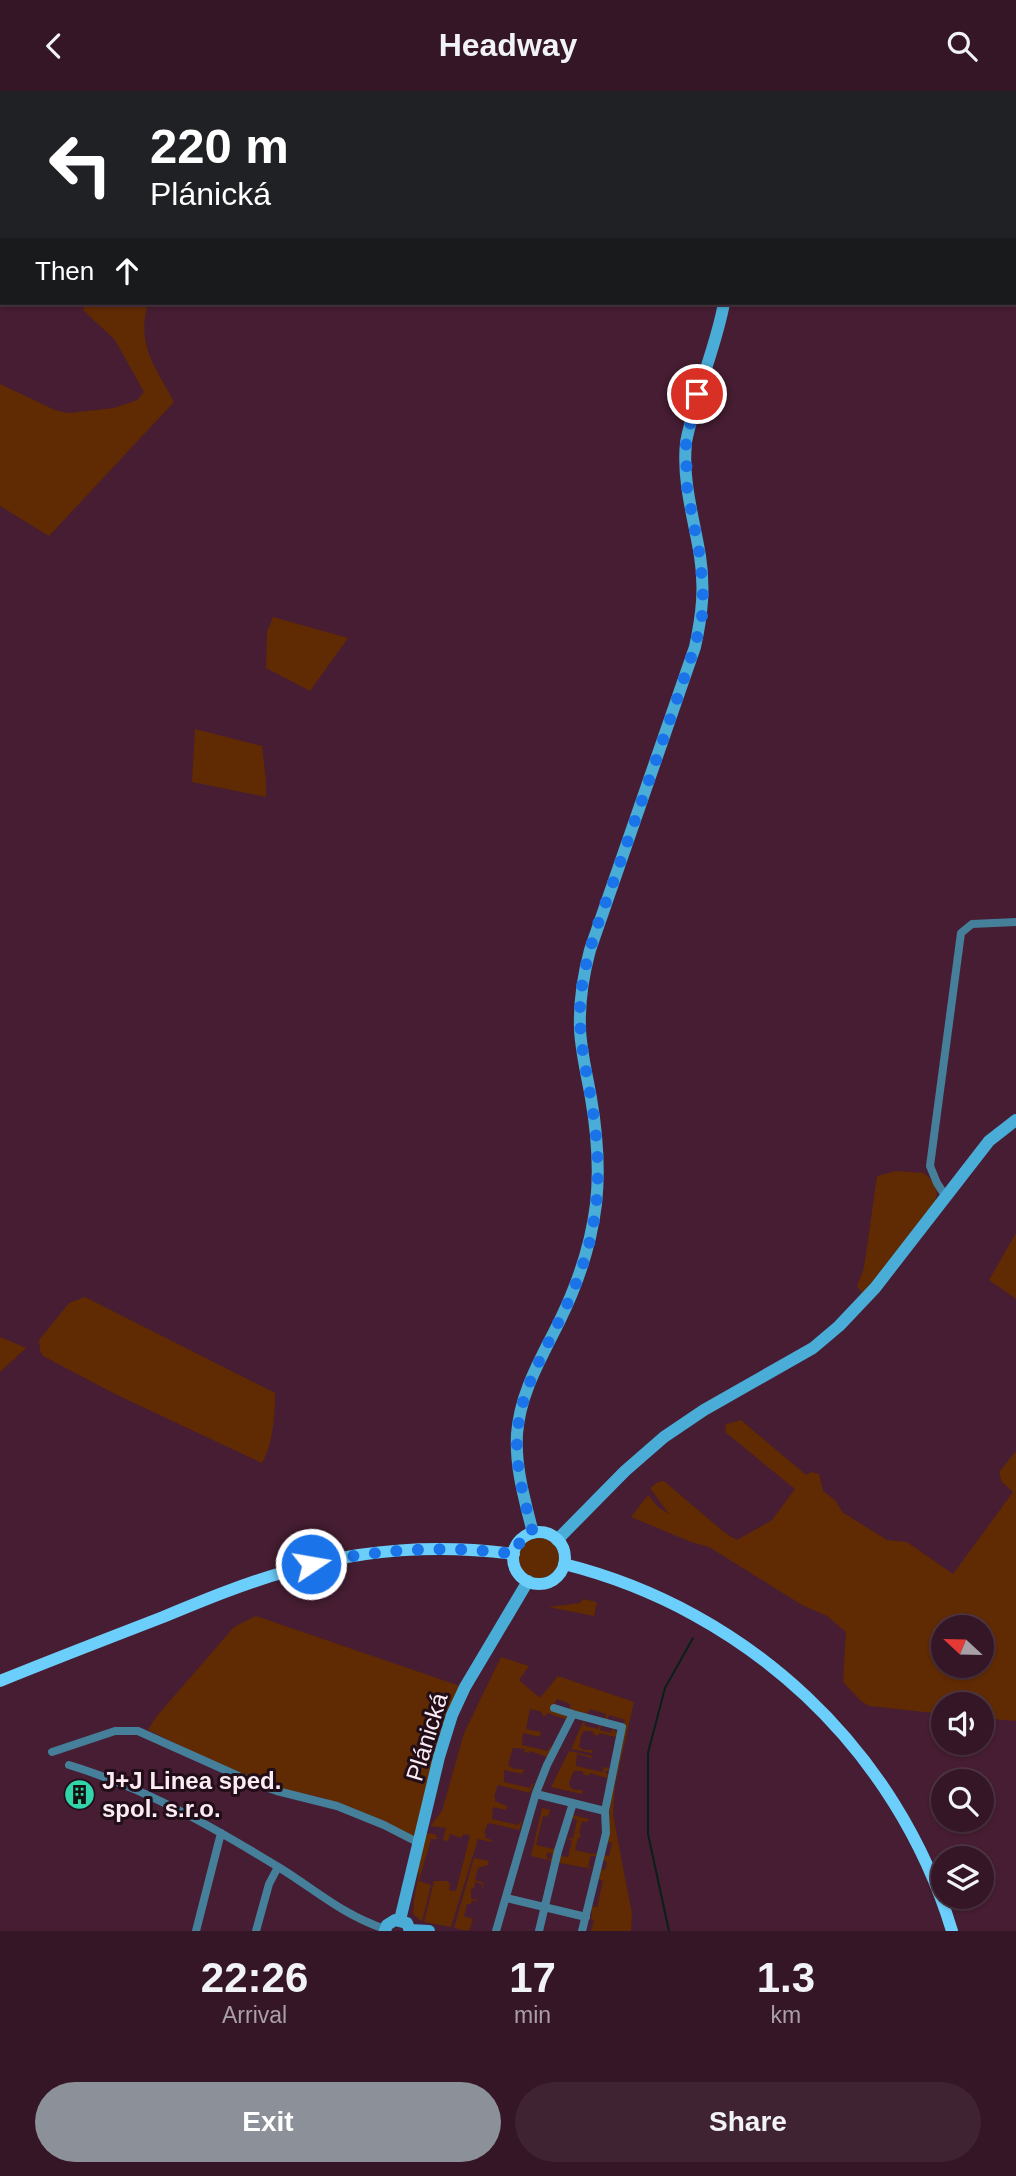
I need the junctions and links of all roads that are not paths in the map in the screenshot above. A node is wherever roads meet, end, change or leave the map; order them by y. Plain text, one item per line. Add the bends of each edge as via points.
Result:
1 (724, 305) edge
2 (1016, 922) edge
3 (1016, 1120) edge
4 (946, 1196) junction
5 (533, 1533) junction
6 (557, 1540) junction
7 (514, 1554) junction
8 (564, 1564) junction
9 (528, 1581) junction
10 (0, 1681) edge
11 (554, 1708) dead end
12 (573, 1714) junction
13 (52, 1752) dead end
14 (69, 1765) dead end
15 (536, 1794) junction
16 (573, 1804) junction
17 (606, 1811) junction
18 (221, 1833) junction
19 (419, 1843) junction
20 (278, 1867) junction
21 (506, 1898) junction
22 (545, 1907) junction
23 (586, 1917) junction
24 (400, 1920) junction
25 (385, 1930) edge
26 (196, 1931) edge
27 (256, 1931) edge
28 (410, 1931) edge
29 (429, 1931) edge
30 (496, 1931) edge
31 (539, 1931) edge
32 (582, 1931) edge
33 (952, 1931) edge

1 - 5 main road via 686,443 702,616 583,982 581,1043 597,1151 597,1187 593,1226 576,1284 539,1361 519,1421 520,1479
2 - 4 street via 972,924 961,933 930,1166
3 - 4 main road via 989,1141
4 - 6 main road via 875,1288 839,1326 813,1348 664,1437
5 - 6 main road
5 - 7 main road via 521,1540
6 - 8 main road
7 - 9 main road via 517,1570
7 - 10 main road via 412,1550 311,1564 245,1585
8 - 9 main road via 549,1582
8 - 33 main road via 633,1585 698,1616 750,1649 807,1696 851,1743 890,1796 928,1867
9 - 19 main road, Plánická via 455,1709
11 - 12 street
12 - 15 street
12 - 17 street via 622,1727
13 - 19 street via 115,1731 138,1731 254,1783 337,1806
14 - 18 street via 116,1780
15 - 16 street
15 - 21 street
16 - 17 street
16 - 22 street
17 - 23 street via 606,1833
18 - 20 street
18 - 26 street
19 - 24 main road, Plánická
20 - 25 street via 348,1915
20 - 27 street
21 - 22 street
21 - 30 street
22 - 23 street
22 - 31 street
23 - 32 street
24 - 25 main road via 391,1921
24 - 28 main road
28 - 29 main road

